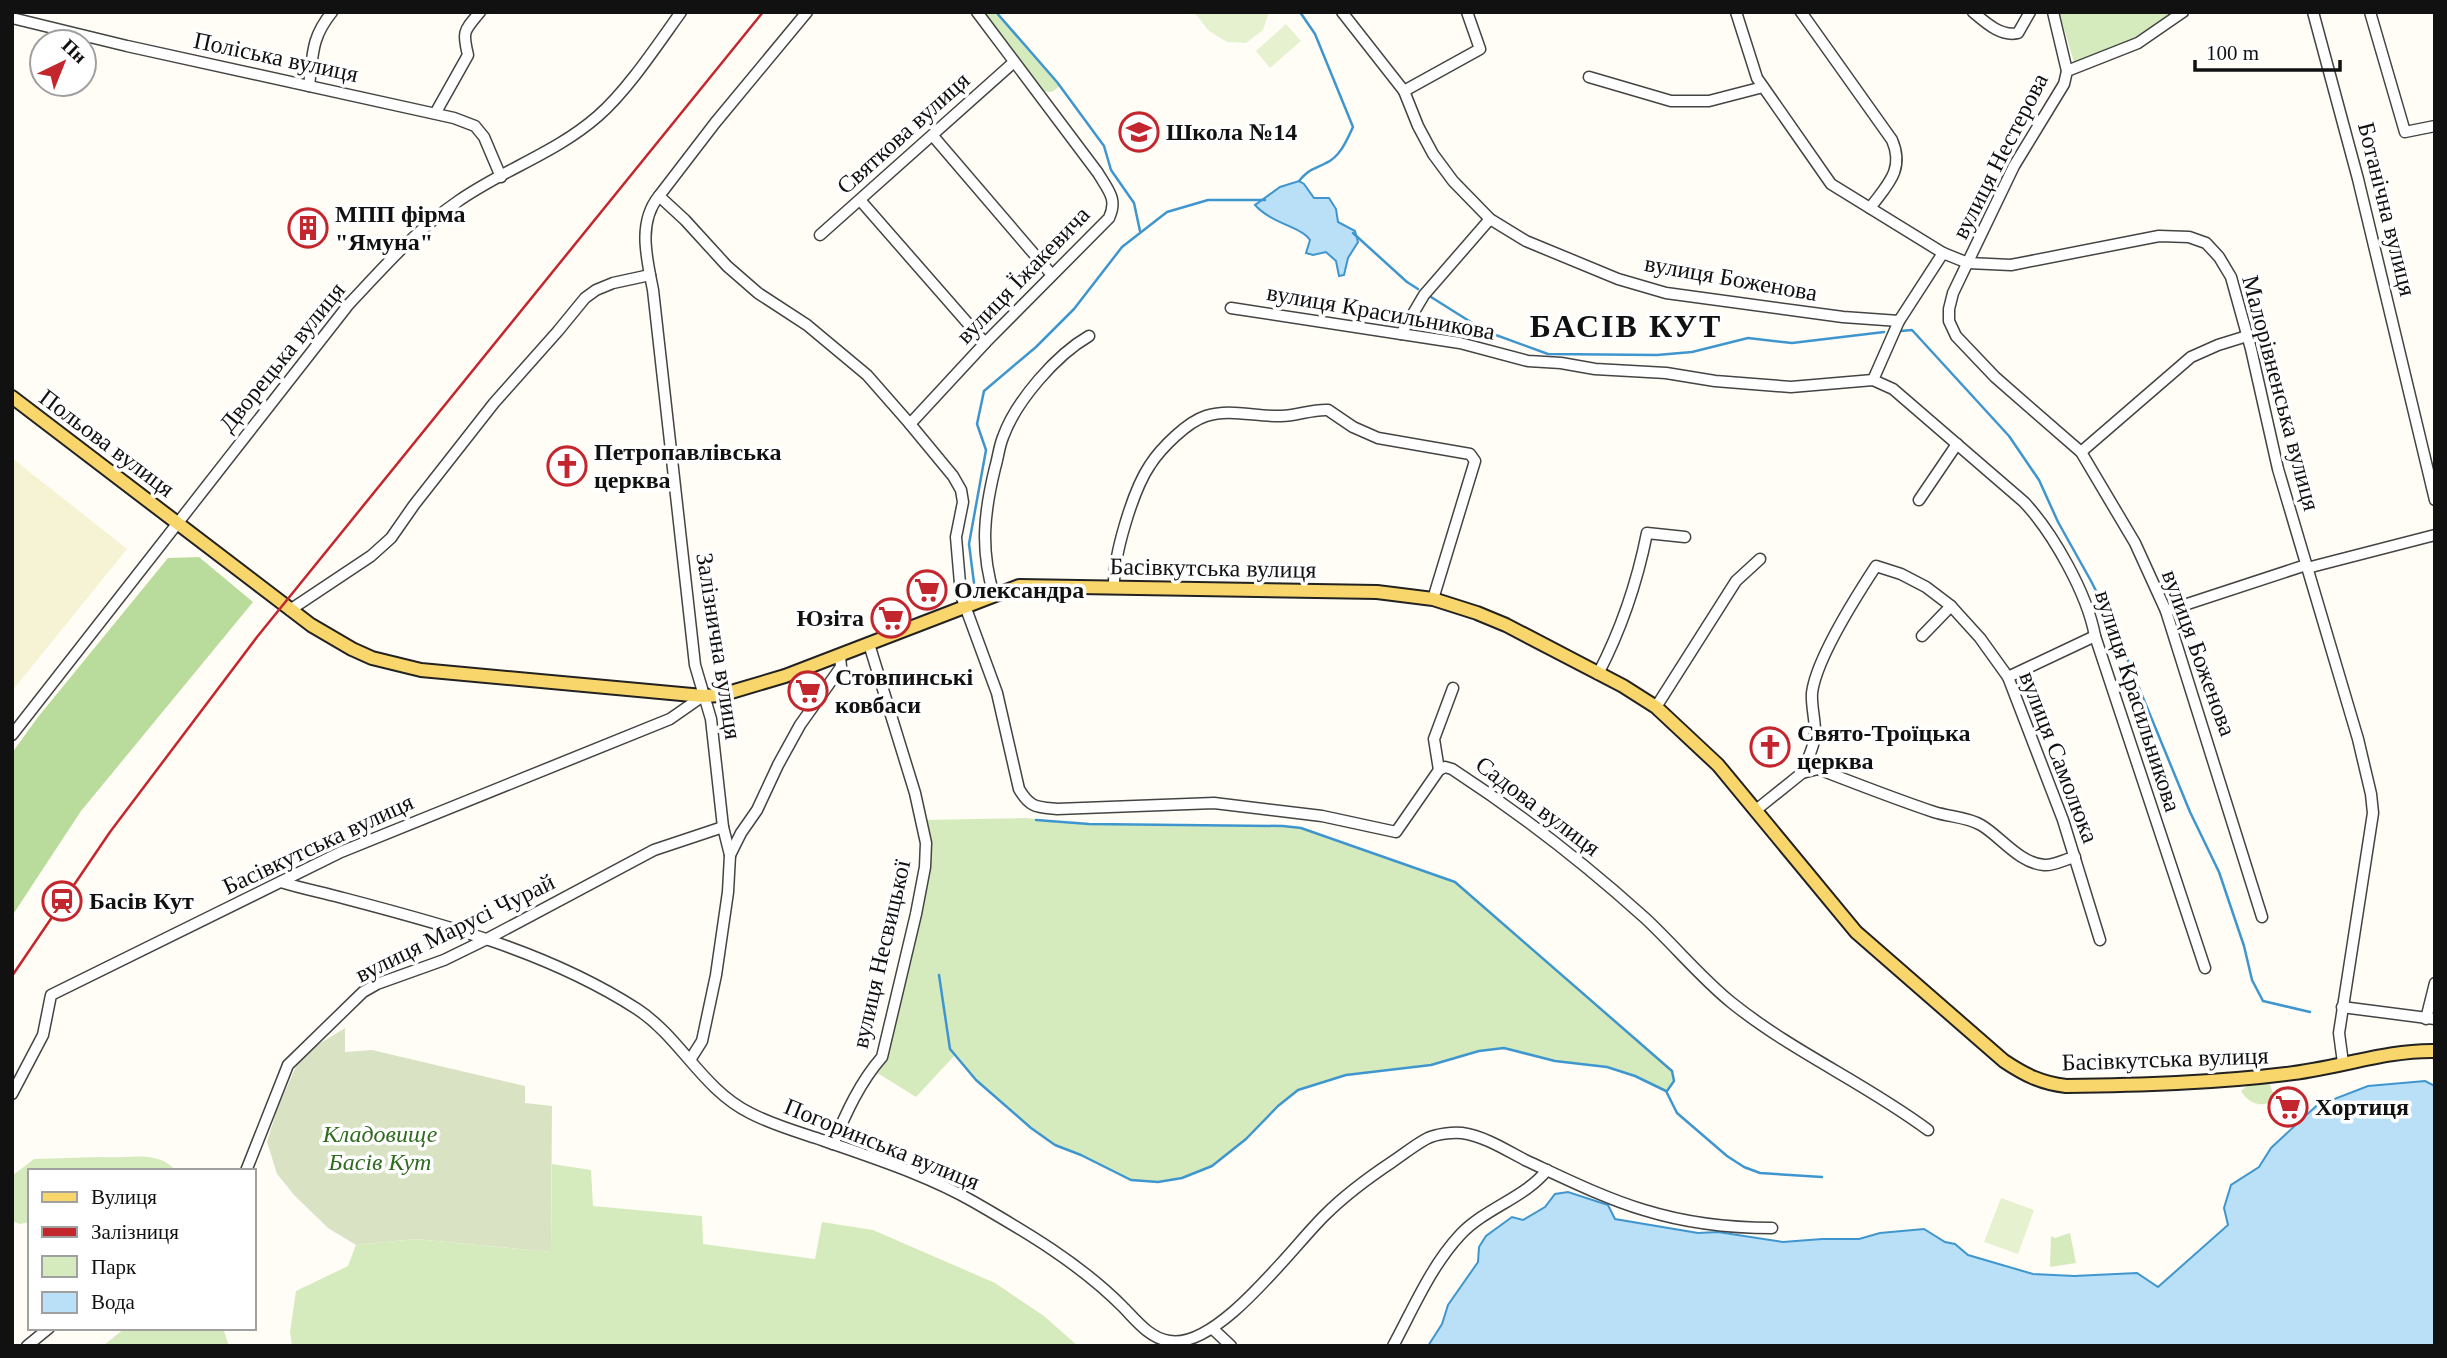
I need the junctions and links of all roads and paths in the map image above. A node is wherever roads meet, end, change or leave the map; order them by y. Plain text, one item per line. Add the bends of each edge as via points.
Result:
1 (332, 12) edge
2 (480, 12) edge
3 (681, 12) edge
4 (807, 12) edge
5 (976, 12) edge
6 (1342, 12) edge
7 (1466, 12) edge
8 (1736, 12) edge
9 (1801, 12) edge
10 (1973, 12) edge
11 (2030, 12) edge
12 (2053, 12) edge
13 (2183, 12) edge
14 (2313, 12) edge
15 (2370, 12) edge
16 (12, 18) edge
17 (1014, 62) junction
18 (2067, 71) junction
19 (1589, 77) dead end
20 (309, 86) junction
21 (1763, 87) junction
22 (1404, 91) junction
23 (436, 112) junction
24 (2435, 126) edge
25 (933, 136) junction
26 (501, 177) junction
27 (659, 196) junction
28 (860, 200) junction
29 (1870, 208) junction
30 (1490, 219) junction
31 (820, 235) dead end
32 (1943, 253) junction
33 (1968, 263) junction
34 (650, 275) junction
35 (1052, 275) junction
36 (1231, 308) dead end
37 (1899, 320) junction
38 (1401, 334) junction
39 (1089, 336) dead end
40 (2247, 336) junction
41 (985, 343) junction
42 (1873, 380) junction
43 (12, 397) edge
44 (911, 424) junction
45 (1957, 444) junction
46 (2081, 452) junction
47 (1919, 500) dead end
48 (2435, 500) edge
49 (177, 523) junction
50 (2435, 534) edge
51 (1685, 537) dead end
52 (1760, 559) dead end
53 (2306, 567) junction
54 (1114, 587) junction
55 (994, 595) junction
56 (1433, 599) junction
57 (964, 606) junction
58 (1951, 606) junction
59 (290, 610) junction
60 (2166, 611) junction
61 (1923, 636) dead end
62 (2095, 636) junction
63 (869, 645) junction
64 (840, 656) junction
65 (1598, 674) junction
66 (2008, 677) junction
67 (1453, 688) dead end
68 (703, 696) junction
69 (1656, 707) junction
70 (12, 735) edge
71 (1439, 770) junction
72 (1802, 773) junction
73 (1756, 810) junction
74 (723, 827) junction
75 (730, 855) junction
76 (2075, 857) junction
77 (281, 882) junction
78 (2262, 917) dead end
79 (487, 939) junction
80 (2100, 940) dead end
81 (2205, 968) dead end
82 (2435, 983) edge
83 (2342, 1007) junction
84 (2430, 1019) edge
85 (2435, 1051) edge
86 (690, 1060) junction
87 (2343, 1063) junction
88 (12, 1094) edge
89 (1928, 1130) dead end
90 (833, 1144) junction
91 (247, 1169) edge
92 (1547, 1170) junction
93 (1772, 1228) dead end
94 (1213, 1329) junction
95 (47, 1330) edge
96 (1178, 1344) edge
97 (27, 1346) edge
98 (1231, 1346) edge
99 (1393, 1346) edge

1 - 20 street via 318,31
2 - 23 street via 465,30 468,55
3 - 26 street, Дворецька вулиця via 601,114 576,135
4 - 27 street
5 - 17 street, вулиця Їжакевича
6 - 22 street, вулиця Боженова
7 - 22 street via 1480,49
8 - 21 street, Малорівненська вулиця
9 - 29 street via 1898,153 1892,177
10 - 11 street via 1993,28 2012,34 2018,33
12 - 18 street
13 - 18 street, вулиця Нестерова via 2138,43
14 - 48 street, Ботанічна вулиця
15 - 24 street, Ботанічна вулиця via 2405,132
16 - 20 street, Поліська вулиця
17 - 25 street, Святкова вулиця
17 - 35 street, вулиця Їжакевича via 1112,195 1114,207 1109,218
18 - 33 street, вулиця Нестерова via 2064,84 2014,166
19 - 21 street via 1671,101 1709,101
20 - 23 street, Поліська вулиця
21 - 29 street, Малорівненська вулиця via 1831,184
22 - 30 street, вулиця Боженова via 1433,154
23 - 26 street, Поліська вулиця via 475,126
25 - 28 street, Святкова вулиця
25 - 35 street
26 - 49 street, Дворецька вулиця via 458,201 408,241 349,304
27 - 34 street, Залізнична вулиця via 651,206 645,232
27 - 44 street via 727,267 867,375
28 - 31 street, Святкова вулиця
28 - 41 street
29 - 32 street, Малорівненська вулиця
30 - 37 street, вулиця Боженова via 1527,241 1618,279 1666,293
30 - 38 street via 1424,295
32 - 33 street, Малорівненська вулиця
32 - 37 street
33 - 40 street, Малорівненська вулиця via 2011,265 2159,236 2189,237 2206,243 2231,277
33 - 46 street, вулиця Боженова via 1949,309 1955,336 1994,377
34 - 59 street via 613,283 584,298 494,403 391,538
34 - 68 street, Залізнична вулиця via 695,665
35 - 41 street, вулиця Їжакевича
36 - 38 street, вулиця Красильникова
37 - 42 street
38 - 42 street, вулиця Красильникова via 1528,361 1715,381 1791,387
39 - 55 street via 1033,387 1003,436 983,540
40 - 46 street via 2191,358
40 - 53 street, Малорівненська вулиця
41 - 44 street, вулиця Їжакевича
42 - 45 street, вулиця Красильникова via 1893,389
43 - 49 main road, Польова вулиця
44 - 57 street via 961,489 956,547
45 - 47 street
45 - 62 street, вулиця Красильникова via 2041,519 2079,589
46 - 60 street, вулиця Боженова via 2135,543
49 - 59 main road, Басівкутська вулиця
49 - 70 street, Дворецька вулиця
50 - 53 street
51 - 65 street via 1647,533 1634,590
52 - 69 street via 1736,581
53 - 60 street
53 - 83 street, Малорівненська вулиця via 2358,739 2373,813
54 - 55 main road, Басівкутська вулиця via 1019,586
54 - 56 main road, Басівкутська вулиця via 1377,592
54 - 56 street via 1121,538 1143,477 1182,430 1217,413 1279,416 1328,410 1378,438 1470,454 1475,461
55 - 57 main road, Басівкутська вулиця
56 - 65 main road, Басівкутська вулиця via 1506,625
57 - 63 main road, Басівкутська вулиця
57 - 71 street, Садова вулиця via 997,693 1019,789 1036,807 1214,803 1300,813 1396,832
58 - 61 street
58 - 66 street, вулиця Самолюка
58 - 72 street, вулиця Самолюка via 1926,587 1876,566 1819,671 1812,691 1815,735
59 - 68 main road, Басівкутська вулиця via 352,649 397,666
60 - 78 street, вулиця Боженова
62 - 66 street
62 - 81 street, вулиця Красильникова
63 - 64 main road, Басівкутська вулиця
63 - 90 street, вулиця Несвицької via 922,820 926,858 882,1057 851,1104
64 - 68 main road, Басівкутська вулиця via 729,693
64 - 75 street, Залізнична вулиця via 841,667 800,725
65 - 69 main road, Басівкутська вулиця
66 - 76 street, вулиця Самолюка
67 - 71 street via 1434,739
68 - 74 street, Залізнична вулиця via 711,719
68 - 77 street, Басівкутська вулиця via 670,719 341,852
69 - 73 main road, Басівкутська вулиця via 1718,765
71 - 89 street, Садова вулиця via 1452,769 1533,824 1759,1023 1881,1096
72 - 73 street
72 - 76 street via 1818,769 1944,815 1970,820 2016,853 2043,865
73 - 87 main road, Басівкутська вулиця via 1856,932 2025,1076 2046,1084 2098,1085 2287,1074
74 - 75 street, Залізнична вулиця
74 - 79 street, вулиця Марусі Чурай via 654,850
75 - 86 street, Залізнична вулиця via 716,975 702,1041
76 - 80 street, вулиця Самолюка
77 - 79 street, Погоринська вулиця
77 - 88 street, Басівкутська вулиця via 51,995 43,1035
79 - 86 street, Погоринська вулиця via 526,952 621,999 660,1027
79 - 91 street, вулиця Марусі Чурай via 376,984 308,1043 288,1065
82 - 84 street
83 - 84 street
83 - 87 street, Малорівненська вулиця
85 - 87 main road, Басівкутська вулиця
86 - 90 street, Погоринська вулиця via 705,1080 748,1113
90 - 96 street, Погоринська вулиця via 964,1196 1023,1230 1081,1270 1146,1330
92 - 93 street, Погоринська вулиця via 1665,1216
92 - 94 street, Погоринська вулиця via 1464,1133 1431,1136 1352,1189 1253,1295
92 - 99 street via 1461,1234 1429,1279
94 - 96 street, Погоринська вулиця
94 - 98 street
95 - 97 street

